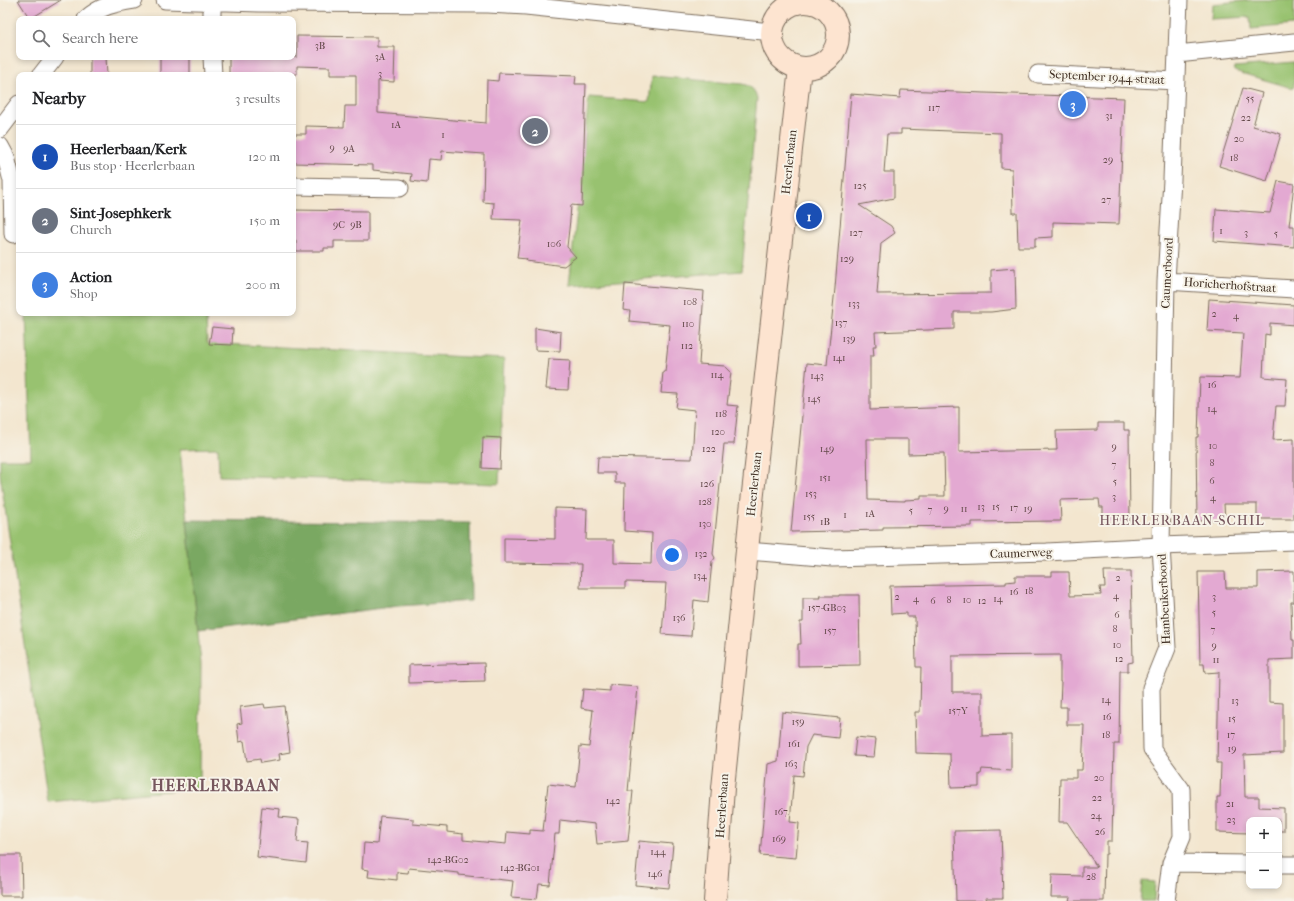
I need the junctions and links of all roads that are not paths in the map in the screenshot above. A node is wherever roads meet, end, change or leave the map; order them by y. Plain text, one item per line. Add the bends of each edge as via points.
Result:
1 (134, 0) edge
2 (166, 0) edge
3 (1179, 0) edge
4 (212, 1) junction
5 (802, 1) edge
6 (526, 3) edge
7 (89, 16) edge
8 (212, 16) edge
9 (772, 32) junction
10 (1294, 42) edge
11 (1177, 54) junction
12 (53, 60) edge
13 (212, 60) edge
14 (800, 68) junction
15 (43, 72) edge
16 (213, 72) edge
17 (1038, 74) dead end
18 (1176, 81) junction
19 (16, 108) edge
20 (0, 129) edge
21 (0, 146) edge
22 (296, 186) edge
23 (400, 188) dead end
24 (13, 234) dead end
25 (1166, 281) junction
26 (1294, 289) edge
27 (1294, 541) edge
28 (1161, 546) junction
29 (748, 551) junction
30 (1171, 863) junction
31 (1246, 864) edge
32 (1282, 865) edge
33 (1294, 865) edge
34 (715, 901) edge
35 (1166, 901) edge

1 - 7 street via 107,6
2 - 4 street
3 - 11 street, Caumerboord
4 - 6 street
4 - 8 street
5 - 9 street via 782,11
5 - 14 street via 826,9 838,30 838,38 833,53 822,63 815,67
6 - 9 street
9 - 14 street via 772,42 782,59
10 - 11 street
11 - 18 street, Caumerboord
12 - 15 street
13 - 16 street
14 - 29 street, Heerlerbaan
17 - 18 street, September 1944-straat
18 - 25 street, Caumerboord
19 - 20 street
21 - 24 street via 6,157 12,181
22 - 23 street
25 - 26 street, Horicherhofstraat
25 - 28 street, Caumerboord
27 - 28 street, Caumerweg
28 - 29 street, Caumerweg via 832,558
28 - 30 street, Hambeukerboord via 1168,648 1151,688 1152,749 1181,789 1182,837
29 - 34 street, Heerlerbaan via 723,788
30 - 31 street
30 - 35 street, Hambeukerboord
32 - 33 street

